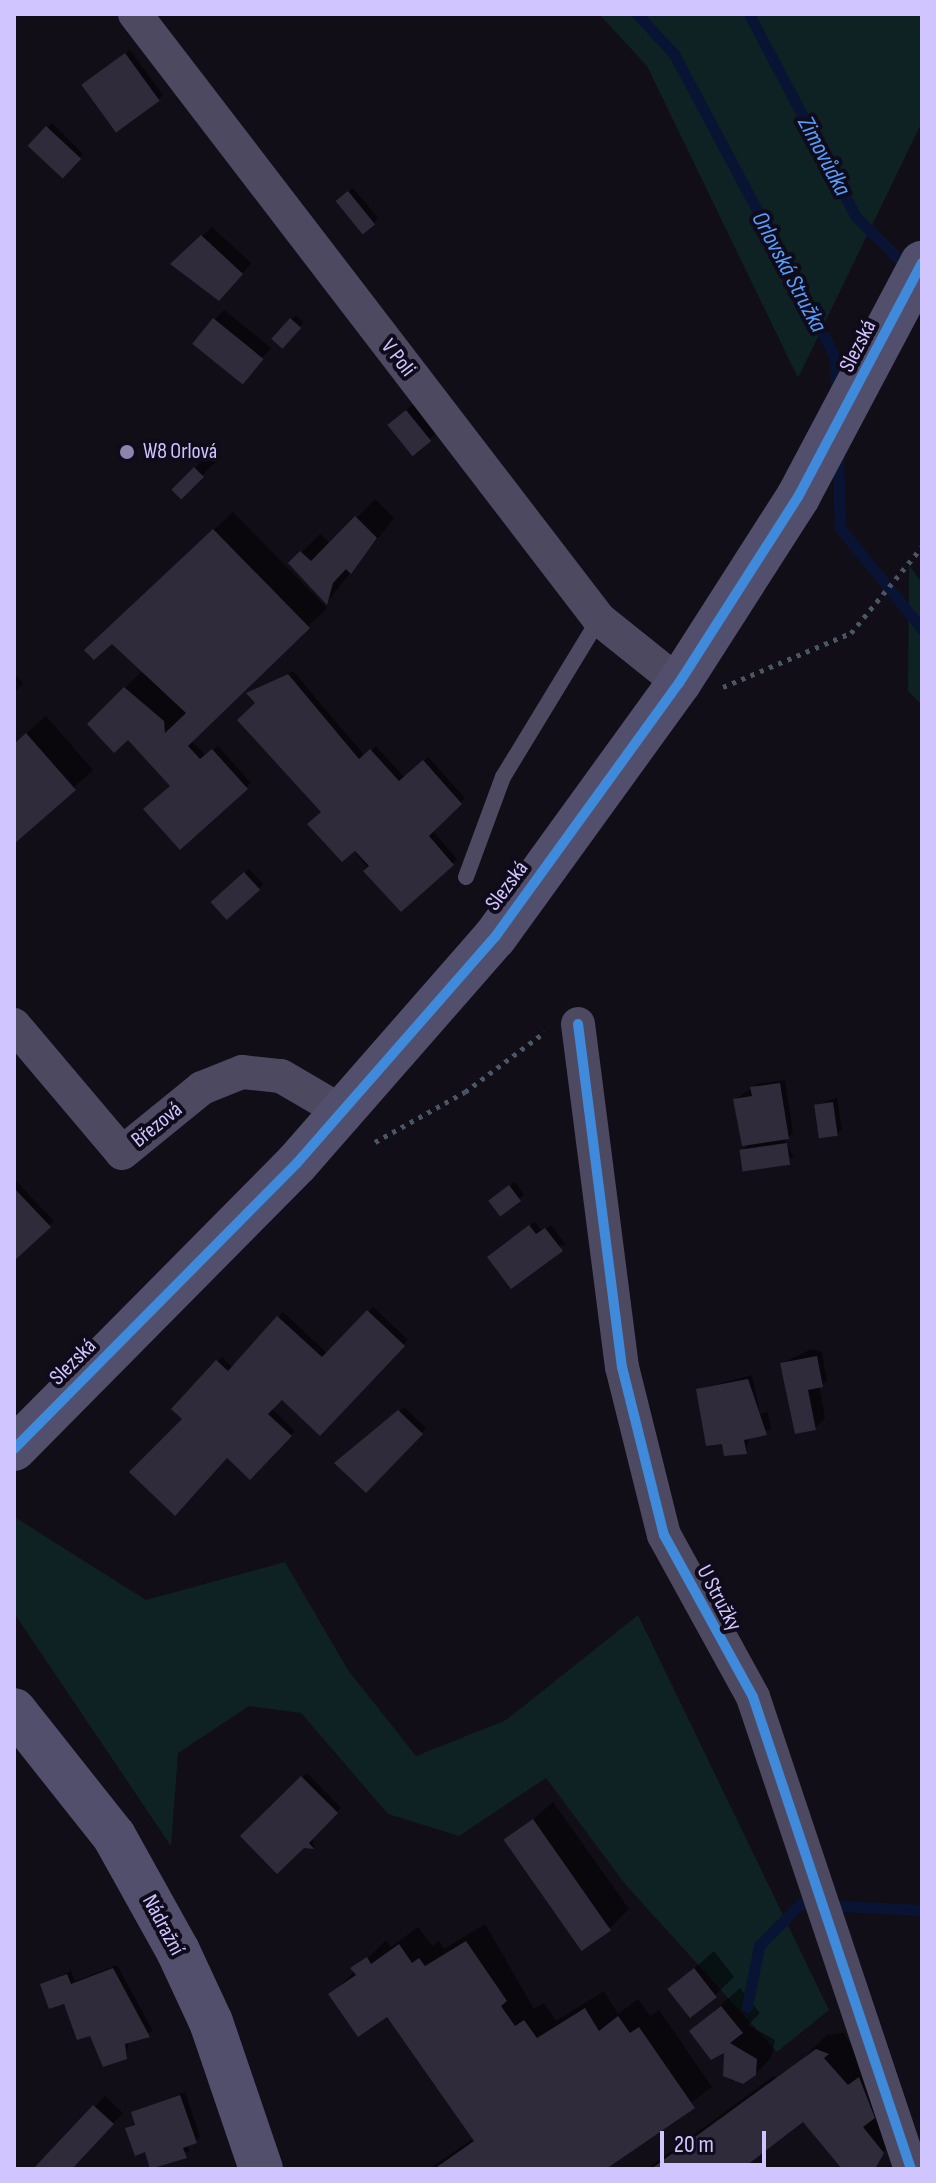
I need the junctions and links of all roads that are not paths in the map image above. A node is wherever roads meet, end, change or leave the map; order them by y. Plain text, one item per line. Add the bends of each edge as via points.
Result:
1 (135, 14) edge
2 (922, 263) edge
3 (599, 619) junction
4 (699, 686) junction
5 (466, 877) dead end
6 (578, 1024) road end
7 (14, 1025) edge
8 (344, 1113) junction
9 (14, 1449) edge
10 (14, 1710) edge
11 (261, 2169) edge
12 (911, 2169) edge

1 - 3 street, V Poli
2 - 4 street, Slezská
3 - 4 street, V Poli
3 - 5 lane via 503,777
4 - 8 street, Slezská
6 - 12 street, U Stružky via 622,1367 664,1535 753,1697
7 - 8 street, Březová via 122,1153 202,1088 242,1072 281,1076
8 - 9 street, Slezská
10 - 11 street, Nádražní via 114,1836 178,1951 211,2022

